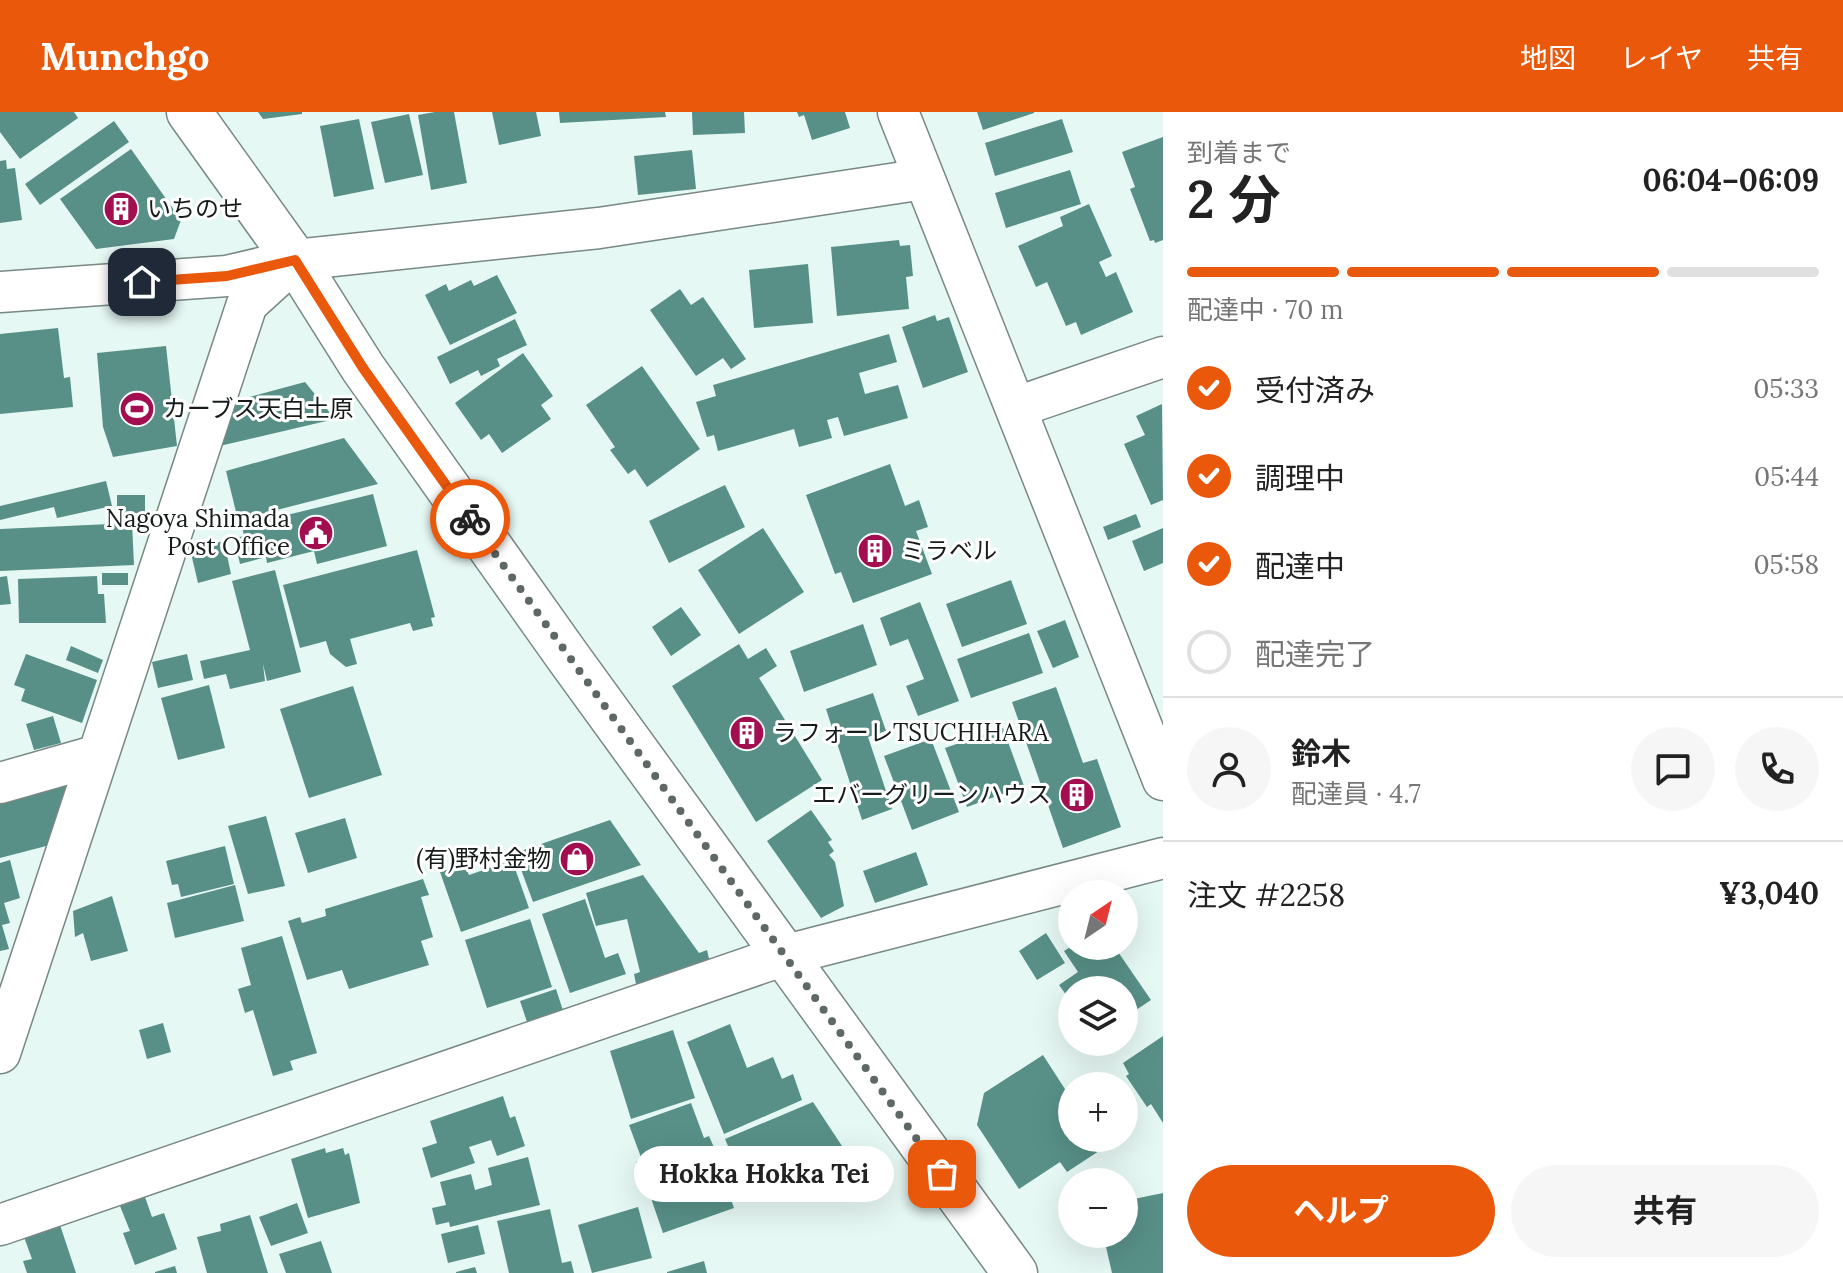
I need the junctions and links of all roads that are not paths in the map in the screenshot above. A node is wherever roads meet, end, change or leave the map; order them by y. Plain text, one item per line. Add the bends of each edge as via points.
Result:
1 (189, 112) edge
2 (898, 112) edge
3 (924, 179) junction
4 (295, 260) junction
5 (0, 292) edge
6 (1163, 357) edge
7 (1017, 407) junction
8 (95, 756) junction
9 (1163, 780) edge
10 (0, 783) edge
11 (1163, 858) edge
12 (782, 956) junction
13 (0, 1053) edge
14 (0, 1225) edge
15 (1015, 1273) edge

1 - 4 main road
2 - 3 street
3 - 4 street via 599,228
3 - 7 street
4 - 5 street via 227,276
4 - 8 street via 247,304
4 - 12 main road via 372,380
6 - 7 street
7 - 9 street
8 - 10 street
8 - 13 street
11 - 12 street
12 - 14 street
12 - 15 main road

